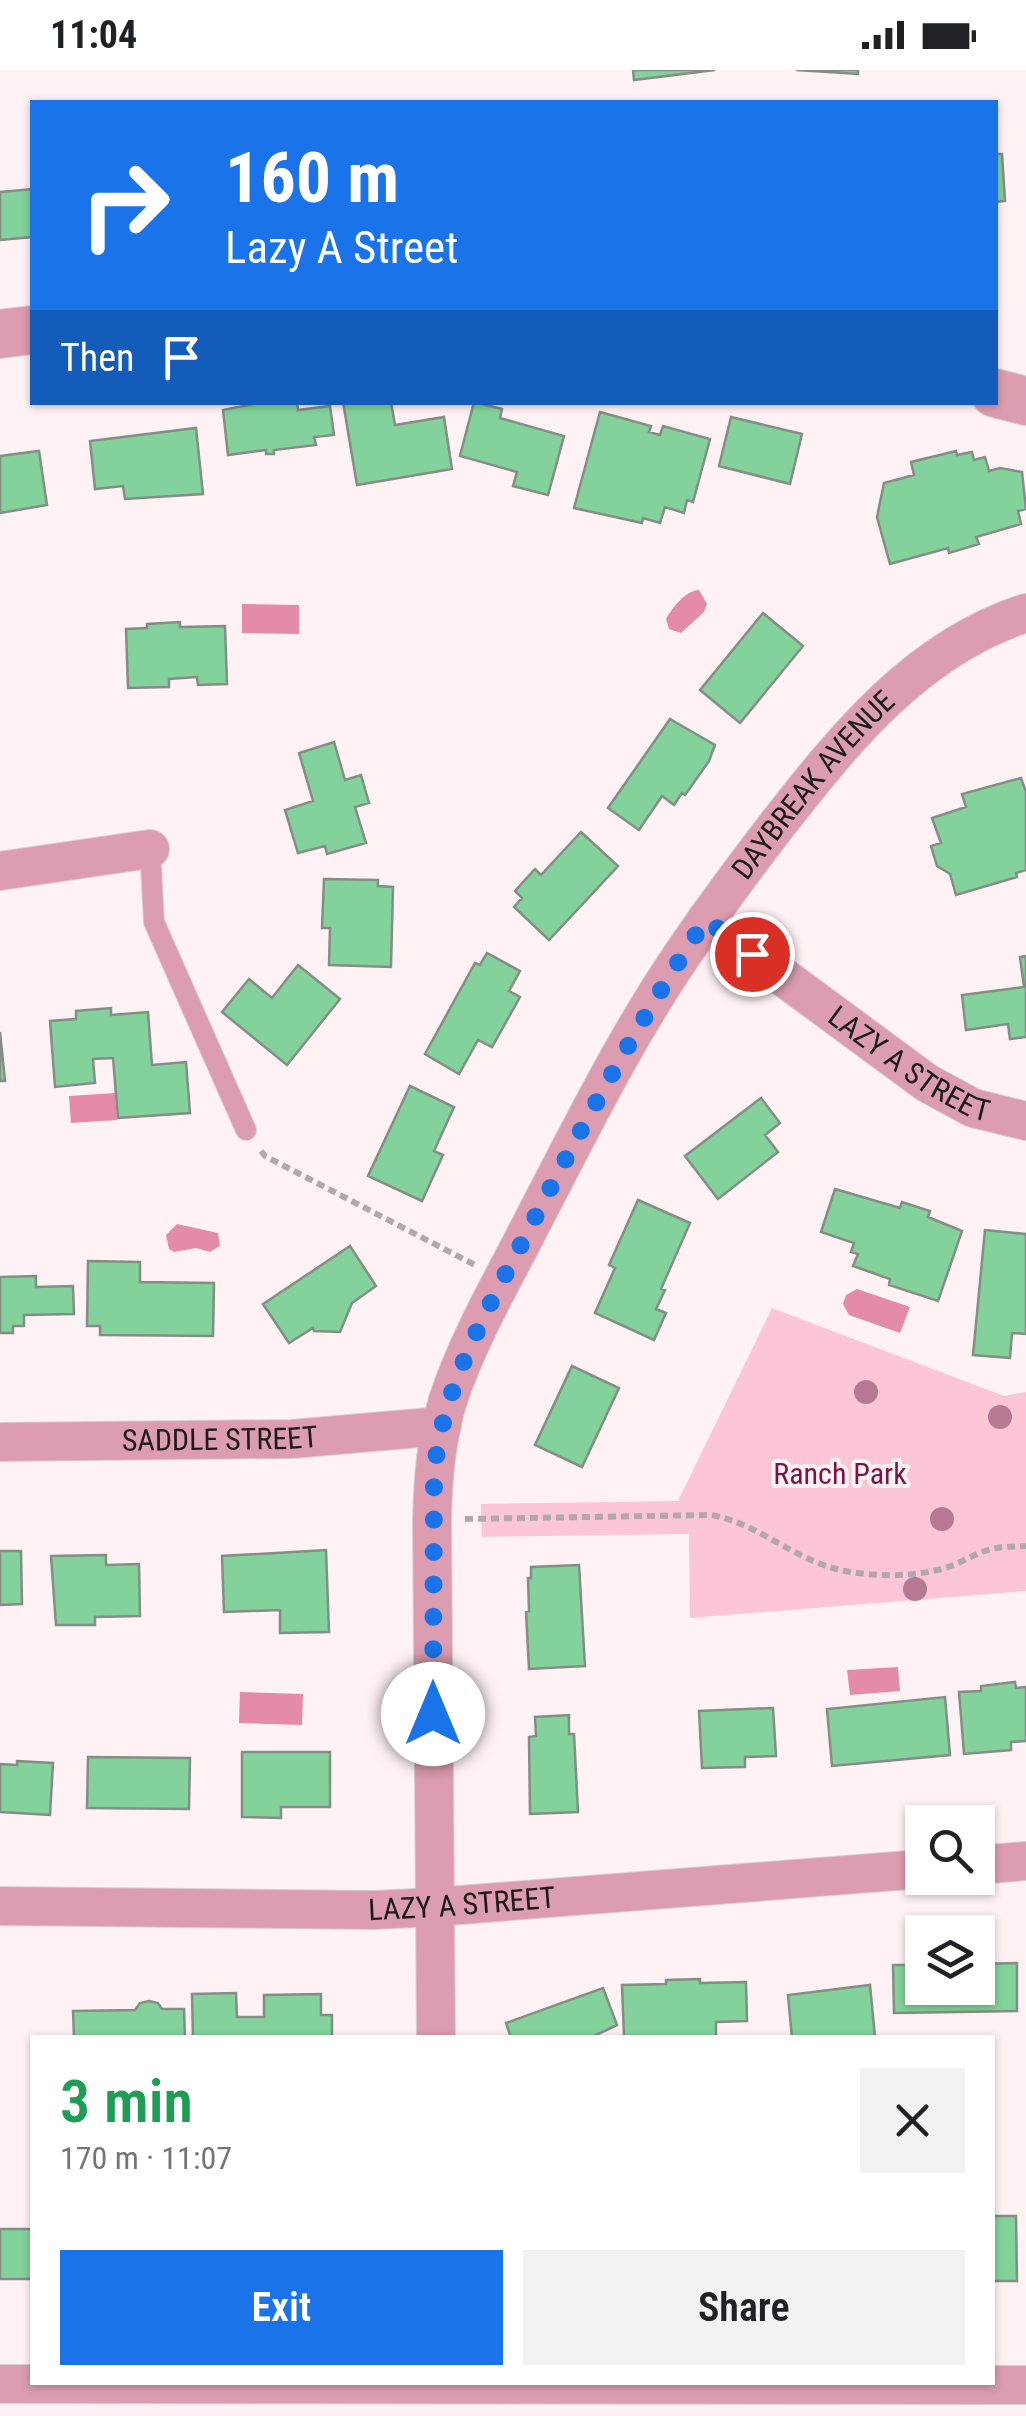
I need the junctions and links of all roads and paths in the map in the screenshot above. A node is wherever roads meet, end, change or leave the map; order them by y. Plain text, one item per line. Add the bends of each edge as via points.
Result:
1 (30, 330) edge
2 (0, 334) edge
3 (998, 394) edge
4 (1026, 401) edge
5 (1026, 613) edge
6 (150, 849) joint
7 (0, 871) edge
8 (706, 920) junction
9 (1026, 1121) edge
10 (246, 1130) joint
11 (503, 1280) junction
12 (442, 1426) junction
13 (0, 1442) edge
14 (432, 1520) junction
15 (1026, 1546) edge
16 (1026, 1861) edge
17 (995, 1864) edge
18 (905, 1871) edge
19 (0, 1906) edge
20 (435, 1907) junction
21 (436, 2035) edge
22 (0, 2384) edge
23 (30, 2384) edge
24 (442, 2385) edge
25 (995, 2385) edge
26 (1026, 2385) edge
27 (441, 2416) edge

1 - 2 street
3 - 4 street
5 - 8 street, DAYBREAK AVENUE via 966,638 896,689 844,741
6 - 7 street
6 - 10 lane via 154,922
8 - 9 street, LAZY A STREET via 928,1083 973,1108
8 - 11 street, DAYBREAK AVENUE via 612,1073
10 - 11 path via 265,1156
11 - 12 street, DAYBREAK AVENUE via 457,1377
12 - 13 street, SADDLE STREET via 292,1439
12 - 14 street, DAYBREAK AVENUE
14 - 15 path via 710,1515 739,1522 812,1562 884,1574 948,1568 983,1551
14 - 20 street, DAYBREAK AVENUE
16 - 17 street
18 - 20 street, LAZY A STREET
19 - 20 street, LAZY A STREET
20 - 21 street, DAYBREAK AVENUE
22 - 23 street
24 - 27 street
25 - 26 street

